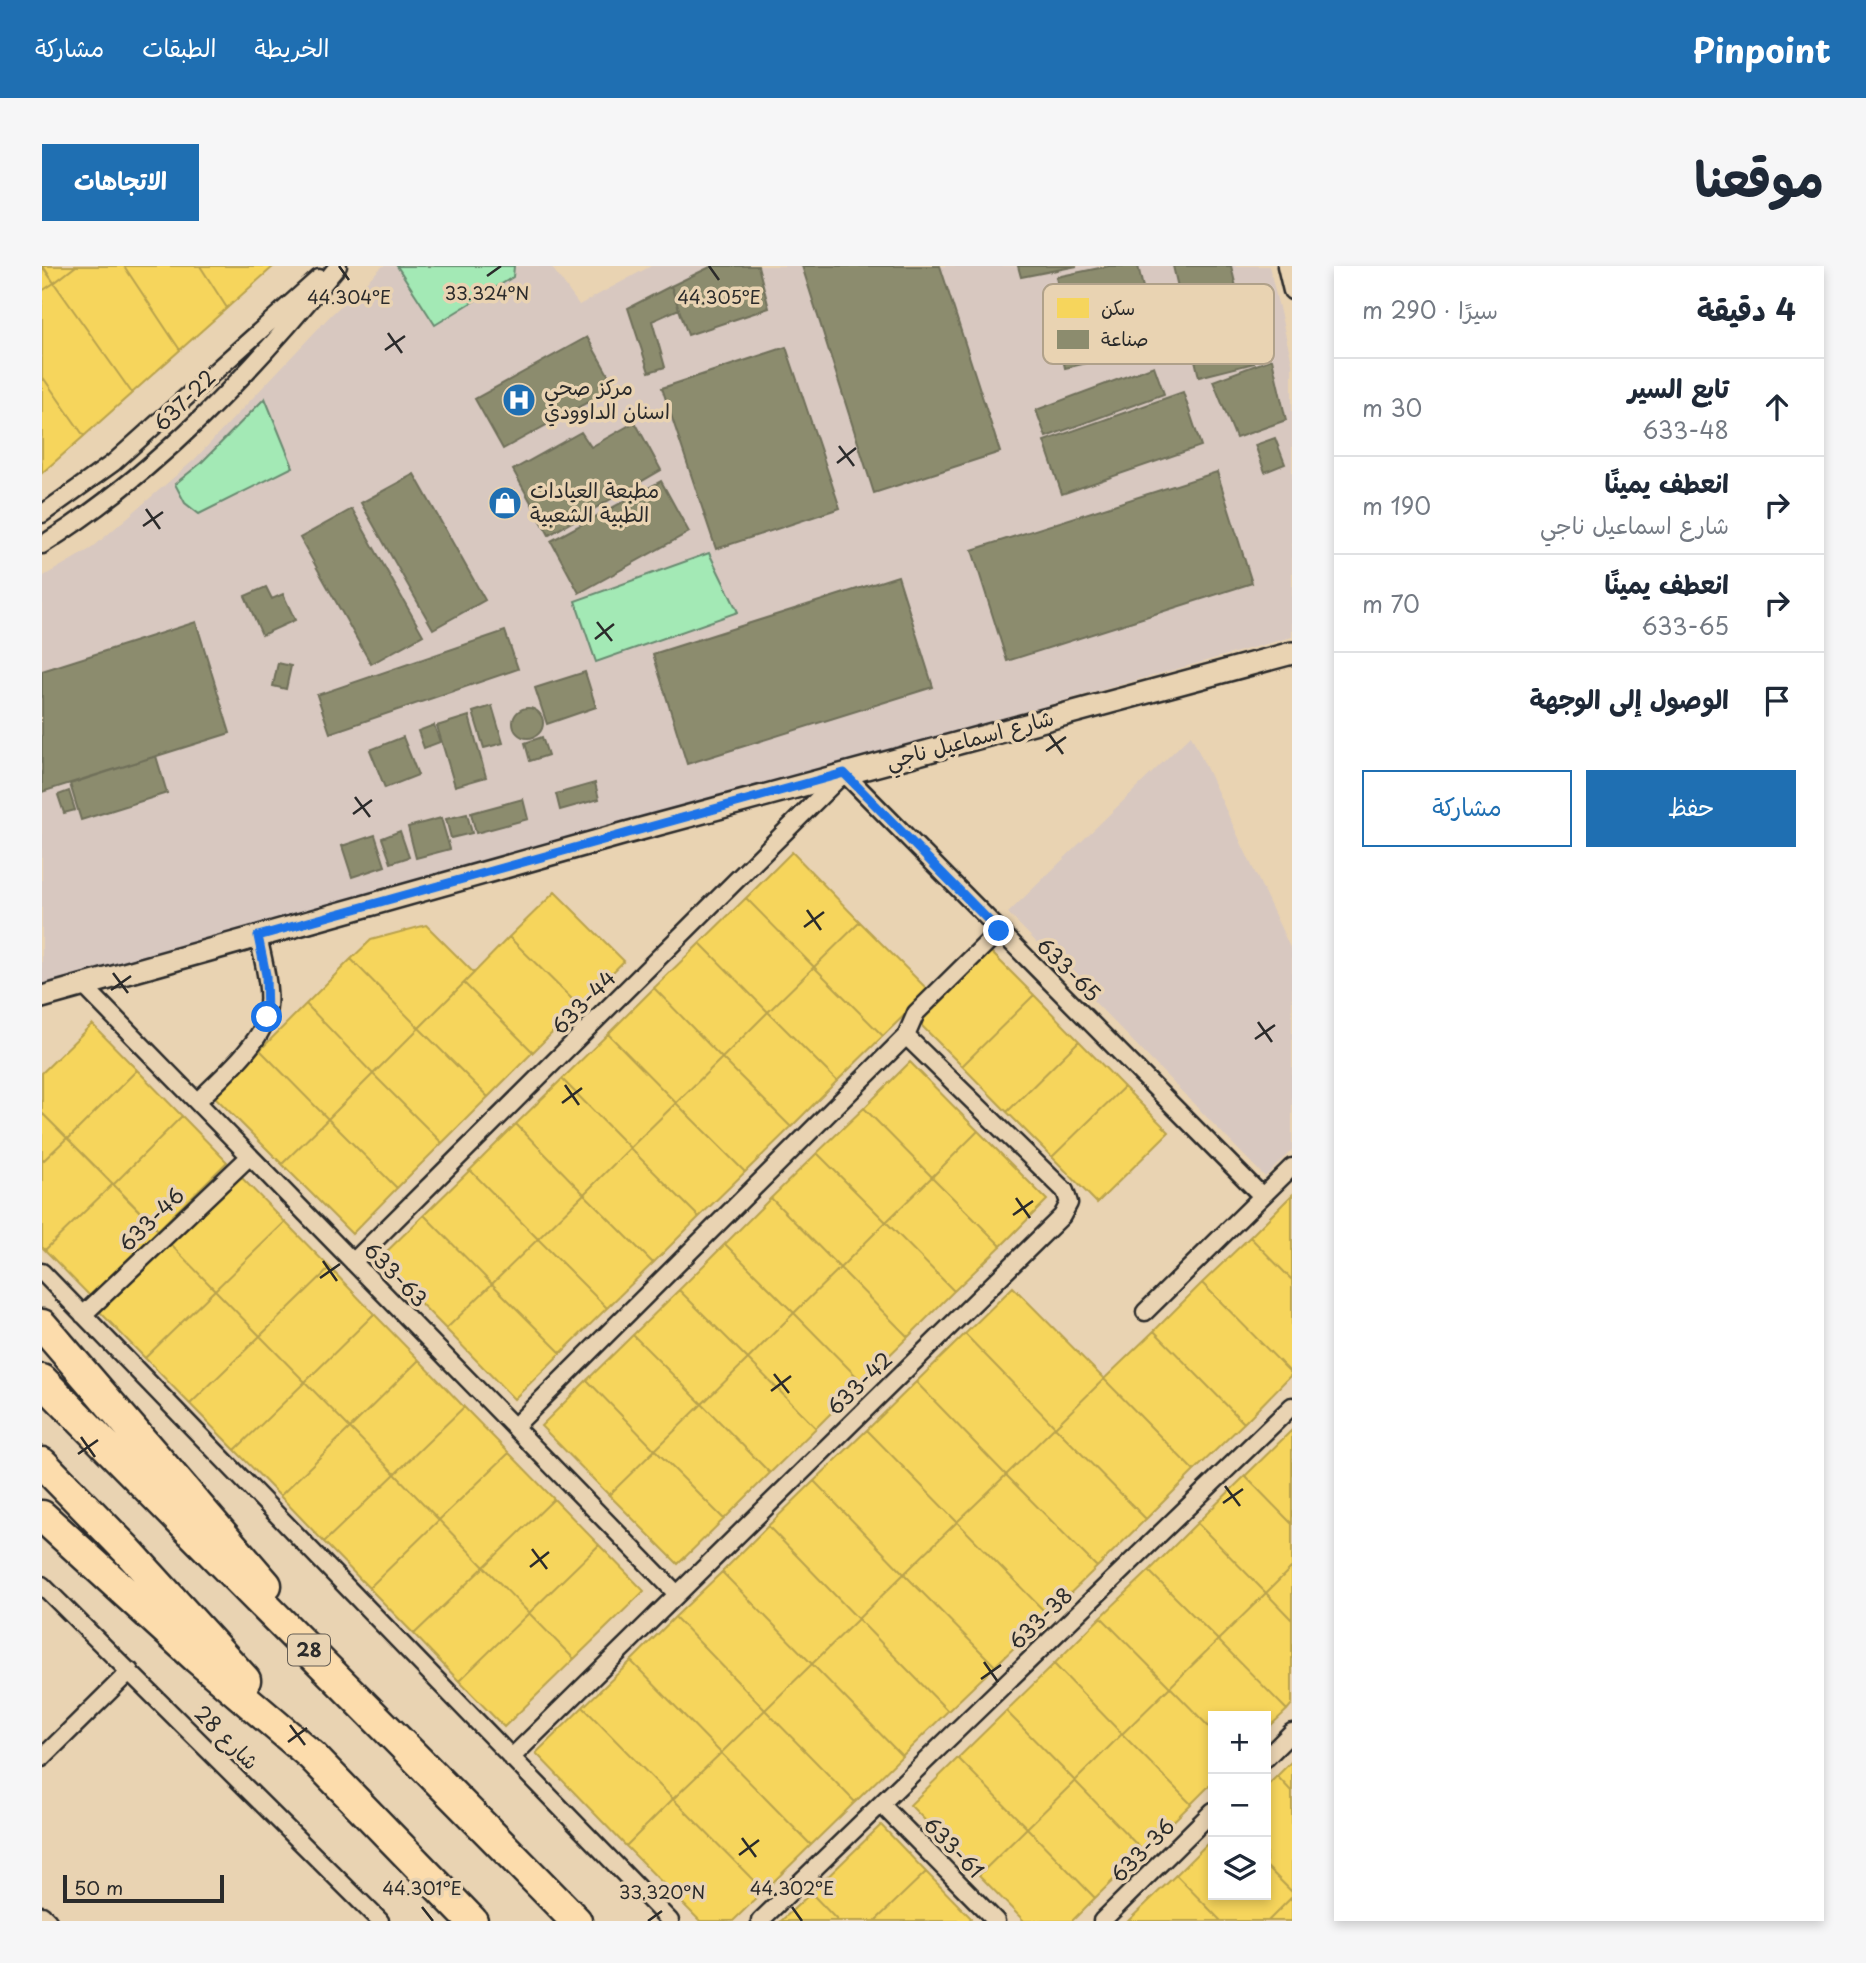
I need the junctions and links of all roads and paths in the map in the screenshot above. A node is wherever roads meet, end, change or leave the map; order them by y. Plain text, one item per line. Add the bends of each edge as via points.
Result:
1 (336, 266) edge
2 (1286, 266) edge
3 (1292, 291) edge
4 (42, 514) edge
5 (42, 545) edge
6 (1292, 653) edge
7 (844, 773) junction
8 (999, 931) junction
9 (258, 936) junction
10 (83, 985) junction
11 (42, 997) edge
12 (906, 1036) junction
13 (197, 1102) junction
14 (250, 1156) junction
15 (1292, 1167) edge
16 (1262, 1196) junction
17 (353, 1262) junction
18 (42, 1272) edge
19 (1145, 1312) dead end
20 (83, 1315) junction
21 (42, 1325) edge
22 (42, 1380) edge
23 (1292, 1406) edge
24 (514, 1427) junction
25 (42, 1463) edge
26 (42, 1516) edge
27 (42, 1585) edge
28 (677, 1594) junction
29 (130, 1671) junction
30 (365, 1704) junction
31 (1292, 1732) edge
32 (1271, 1753) edge
33 (312, 1756) junction
34 (42, 1758) edge
35 (511, 1758) junction
36 (881, 1804) junction
37 (1208, 1816) edge
38 (42, 1915) edge
39 (48, 1921) edge
40 (380, 1921) edge
41 (472, 1921) edge
42 (576, 1921) edge
43 (670, 1921) edge
44 (760, 1921) edge
45 (996, 1921) edge
46 (1102, 1921) edge

1 - 4 street via 113,463
1 - 5 street, 637-22 via 267,348 170,446 89,515
2 - 3 street
6 - 7 street, شارع اسماعيل ناجي
7 - 8 street, 633-65
7 - 9 street, شارع اسماعيل ناجي
7 - 17 street, 633-44
8 - 12 street via 916,1013
8 - 16 street, 633-65
9 - 10 street, شارع اسماعيل ناجي
9 - 13 street via 266,975 267,1017 256,1039
10 - 11 street, شارع اسماعيل ناجي
10 - 13 street, 633-63
12 - 24 street
12 - 28 street, 633-42 via 1065,1191 1069,1203 1062,1216
13 - 14 street, 633-63
14 - 17 street, 633-63
14 - 20 street, 633-46
15 - 16 street
16 - 19 street
17 - 24 street, 633-63
18 - 20 street
20 - 35 street
21 - 30 highway
22 - 30 highway, 28 via 210,1554
23 - 36 street, 633-38
24 - 28 street, 633-63
25 - 33 highway
26 - 33 highway
27 - 29 street, شارع 28
28 - 35 street, 633-42
29 - 34 street
29 - 40 street, شارع 28
30 - 42 highway, 28
31 - 32 street
33 - 41 highway
35 - 43 street
36 - 44 street, 633-38
36 - 45 street, 633-61
37 - 46 street, 633-36
38 - 39 street

